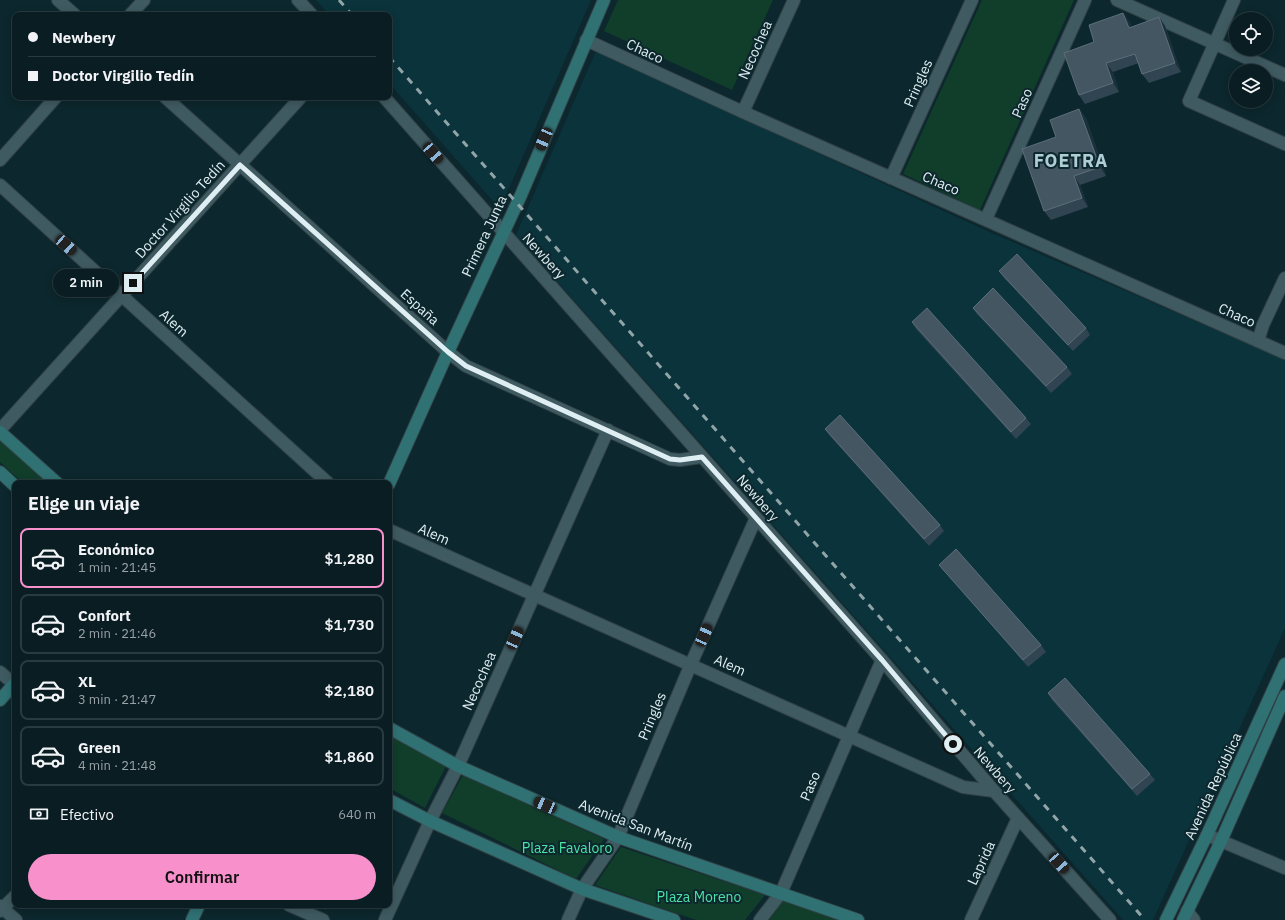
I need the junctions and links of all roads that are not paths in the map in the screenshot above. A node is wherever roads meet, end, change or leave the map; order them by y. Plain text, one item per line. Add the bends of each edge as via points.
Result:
1 (58, 0) edge
2 (144, 0) edge
3 (298, 0) edge
4 (604, 0) edge
5 (794, 0) edge
6 (972, 0) edge
7 (1085, 0) edge
8 (1117, 0) edge
9 (1234, 0) edge
10 (72, 12) edge
11 (133, 12) edge
12 (309, 12) edge
13 (586, 40) junction
14 (1215, 44) junction
15 (1285, 76) edge
16 (53, 100) edge
17 (168, 100) edge
18 (298, 100) edge
19 (387, 100) edge
20 (743, 112) junction
21 (1285, 144) edge
22 (0, 160) edge
23 (240, 165) junction
24 (892, 178) junction
25 (0, 185) edge
26 (986, 219) junction
27 (502, 232) junction
28 (1285, 278) edge
29 (122, 295) junction
30 (1258, 341) junction
31 (448, 352) junction
32 (1285, 353) edge
33 (608, 430) junction
34 (0, 431) edge
35 (702, 457) junction
36 (0, 472) edge
37 (54, 480) edge
38 (325, 480) edge
39 (391, 480) edge
40 (12, 483) edge
41 (756, 518) junction
42 (392, 531) edge
43 (534, 595) junction
44 (882, 660) junction
45 (691, 664) junction
46 (1285, 664) edge
47 (0, 672) edge
48 (12, 682) edge
49 (12, 687) edge
50 (1285, 696) edge
51 (0, 700) edge
52 (392, 730) edge
53 (848, 734) junction
54 (458, 766) junction
55 (994, 792) junction
56 (392, 802) edge
57 (1018, 818) junction
58 (430, 821) junction
59 (1207, 835) junction
60 (618, 837) junction
61 (1221, 841) junction
62 (1285, 868) edge
63 (582, 889) junction
64 (780, 893) junction
65 (12, 899) edge
66 (392, 905) edge
67 (198, 908) edge
68 (296, 908) edge
69 (390, 908) edge
70 (1, 909) edge
71 (1188, 917) edge
72 (16, 920) edge
73 (192, 920) edge
74 (323, 920) edge
75 (385, 920) edge
76 (568, 920) edge
77 (674, 920) edge
78 (760, 920) edge
79 (858, 920) edge
80 (971, 920) edge
81 (1110, 920) edge
82 (1166, 920) edge

1 - 10 street
2 - 11 street
3 - 12 street
4 - 13 main road, Primera Junta
5 - 20 street, Necochea
6 - 24 street, Pringles
7 - 26 street, Paso
8 - 14 street
9 - 14 street
13 - 20 street, Chaco
13 - 27 main road, Primera Junta via 521,195
14 - 15 street
14 - 21 street via 1189,101
16 - 22 street
17 - 23 street, España
18 - 23 street, Doctor Virgilio Tedín
19 - 27 street, Newbery
20 - 24 street, Chaco
23 - 29 street, Doctor Virgilio Tedín
23 - 31 street, España
24 - 26 street, Chaco
25 - 29 street, Alem
26 - 30 street, Chaco
27 - 31 main road, Primera Junta
27 - 35 street, Newbery
28 - 30 street
29 - 34 street, Doctor Virgilio Tedín
29 - 38 street, Alem
30 - 32 street, Chaco
31 - 33 street, España via 466,366
31 - 39 main road, Primera Junta
33 - 35 street, España via 670,459
33 - 43 street, Necochea
34 - 37 main road
35 - 41 street, Newbery
36 - 40 main road
41 - 44 street, Newbery
41 - 45 street, Pringles
42 - 43 street, Alem
43 - 45 street, Alem
43 - 54 street, Necochea
44 - 53 street, Paso
44 - 55 street, Newbery
45 - 53 street, Alem
45 - 60 street, Pringles
46 - 59 main road, Avenida República
47 - 48 street
49 - 51 main road
50 - 61 main road, Avenida República
52 - 54 main road, Avenida San Martín
53 - 55 street, Alem via 963,787
53 - 64 street, Paso
54 - 58 street, Necochea
54 - 60 main road, Avenida San Martín
55 - 57 street, Newbery
56 - 58 main road
57 - 80 street, Laprida
57 - 81 street, Newbery
58 - 63 main road
58 - 66 street, Necochea
59 - 61 street
59 - 82 main road, Avenida República
60 - 63 street, Pringles
60 - 64 main road, Avenida San Martín
61 - 62 street
61 - 71 main road, Avenida República
63 - 76 street, Pringles
63 - 77 main road
64 - 78 street, Paso
64 - 79 main road, Avenida San Martín
65 - 70 street
67 - 73 main road
68 - 74 street
69 - 75 street, Necochea
70 - 72 street

